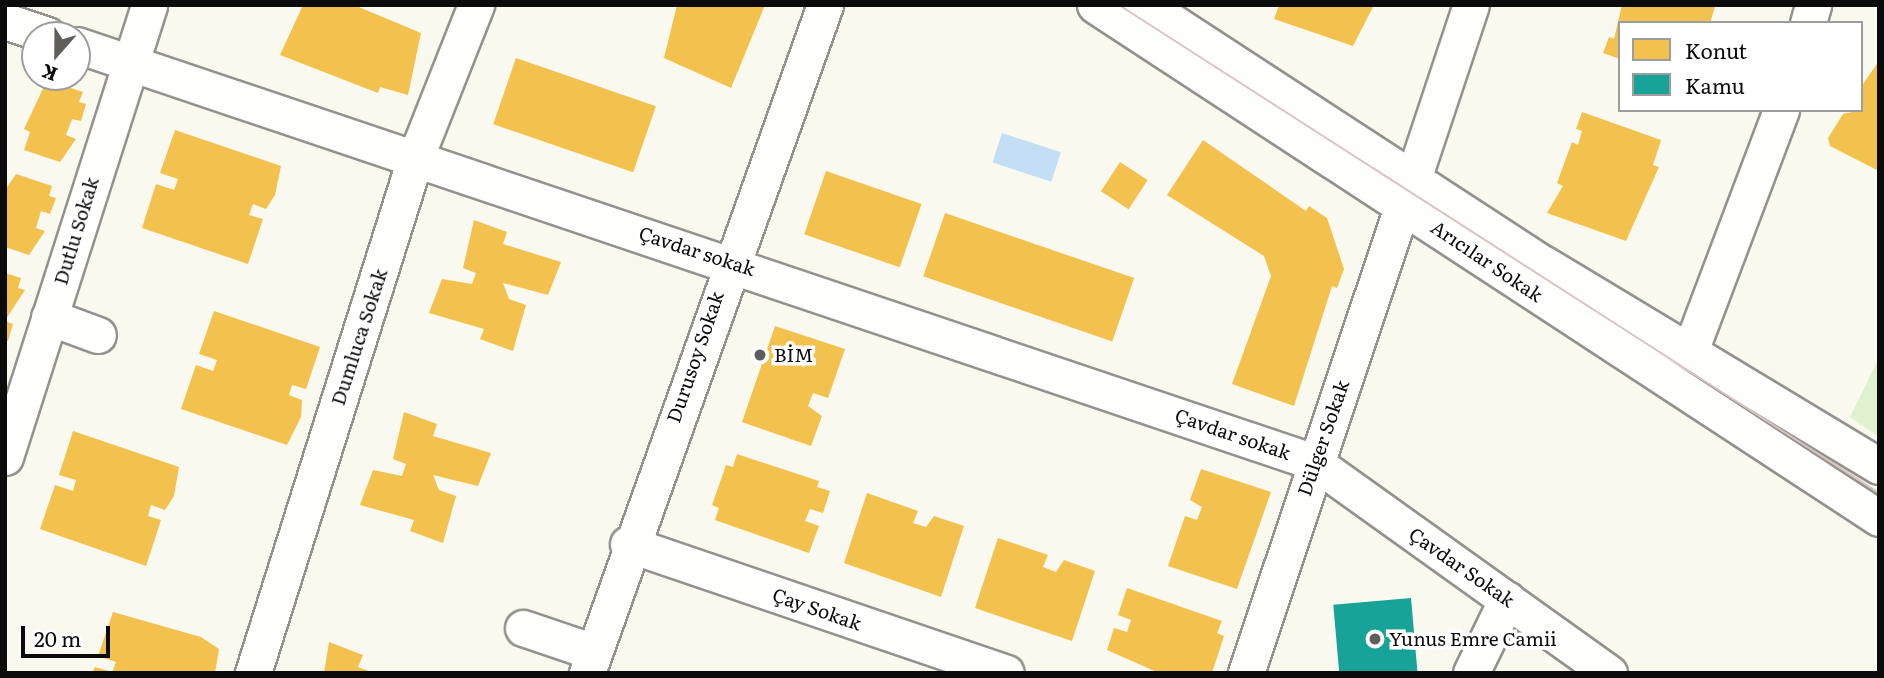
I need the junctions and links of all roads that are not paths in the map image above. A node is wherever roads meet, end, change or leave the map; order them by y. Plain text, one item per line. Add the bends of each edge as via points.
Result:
1 (149, 5) edge
2 (476, 5) edge
3 (825, 5) edge
4 (1095, 5) edge
5 (1471, 5) edge
6 (1150, 6) edge
7 (91, 50) edge
8 (129, 62) junction
9 (1780, 112) edge
10 (415, 159) junction
11 (1408, 192) junction
12 (729, 261) junction
13 (49, 317) junction
14 (98, 335) dead end
15 (1690, 351) junction
16 (5, 457) edge
17 (1314, 463) junction
18 (1879, 466) edge
19 (1879, 518) edge
20 (628, 544) junction
21 (1507, 600) junction
22 (523, 628) dead end
23 (590, 662) edge
24 (253, 673) edge
25 (1006, 673) edge
26 (1246, 673) edge
27 (1471, 673) edge
28 (1609, 673) edge

1 - 8 street, Dutlu Sokak
2 - 10 street, Dumluca Sokak
3 - 12 street, Durusoy Sokak
4 - 11 street, Arıcılar Sokak
5 - 11 street, Dülger Sokak
6 - 11 street
7 - 8 street, Çavdar sokak
8 - 10 street, Çavdar sokak
8 - 13 street, Dutlu Sokak
9 - 15 street
10 - 12 street, Çavdar sokak
10 - 24 street, Dumluca Sokak
11 - 15 street
11 - 17 street, Dülger Sokak
11 - 19 street, Arıcılar Sokak via 1743,434
12 - 17 street, Çavdar sokak
12 - 20 street, Durusoy Sokak
13 - 14 street
13 - 16 street, Dutlu Sokak
15 - 18 street
17 - 21 street, Çavdar Sokak
17 - 26 street, Dülger Sokak
20 - 23 street, Durusoy Sokak
20 - 25 street, Çay Sokak
21 - 27 street
21 - 28 street, Çavdar Sokak
22 - 23 street

